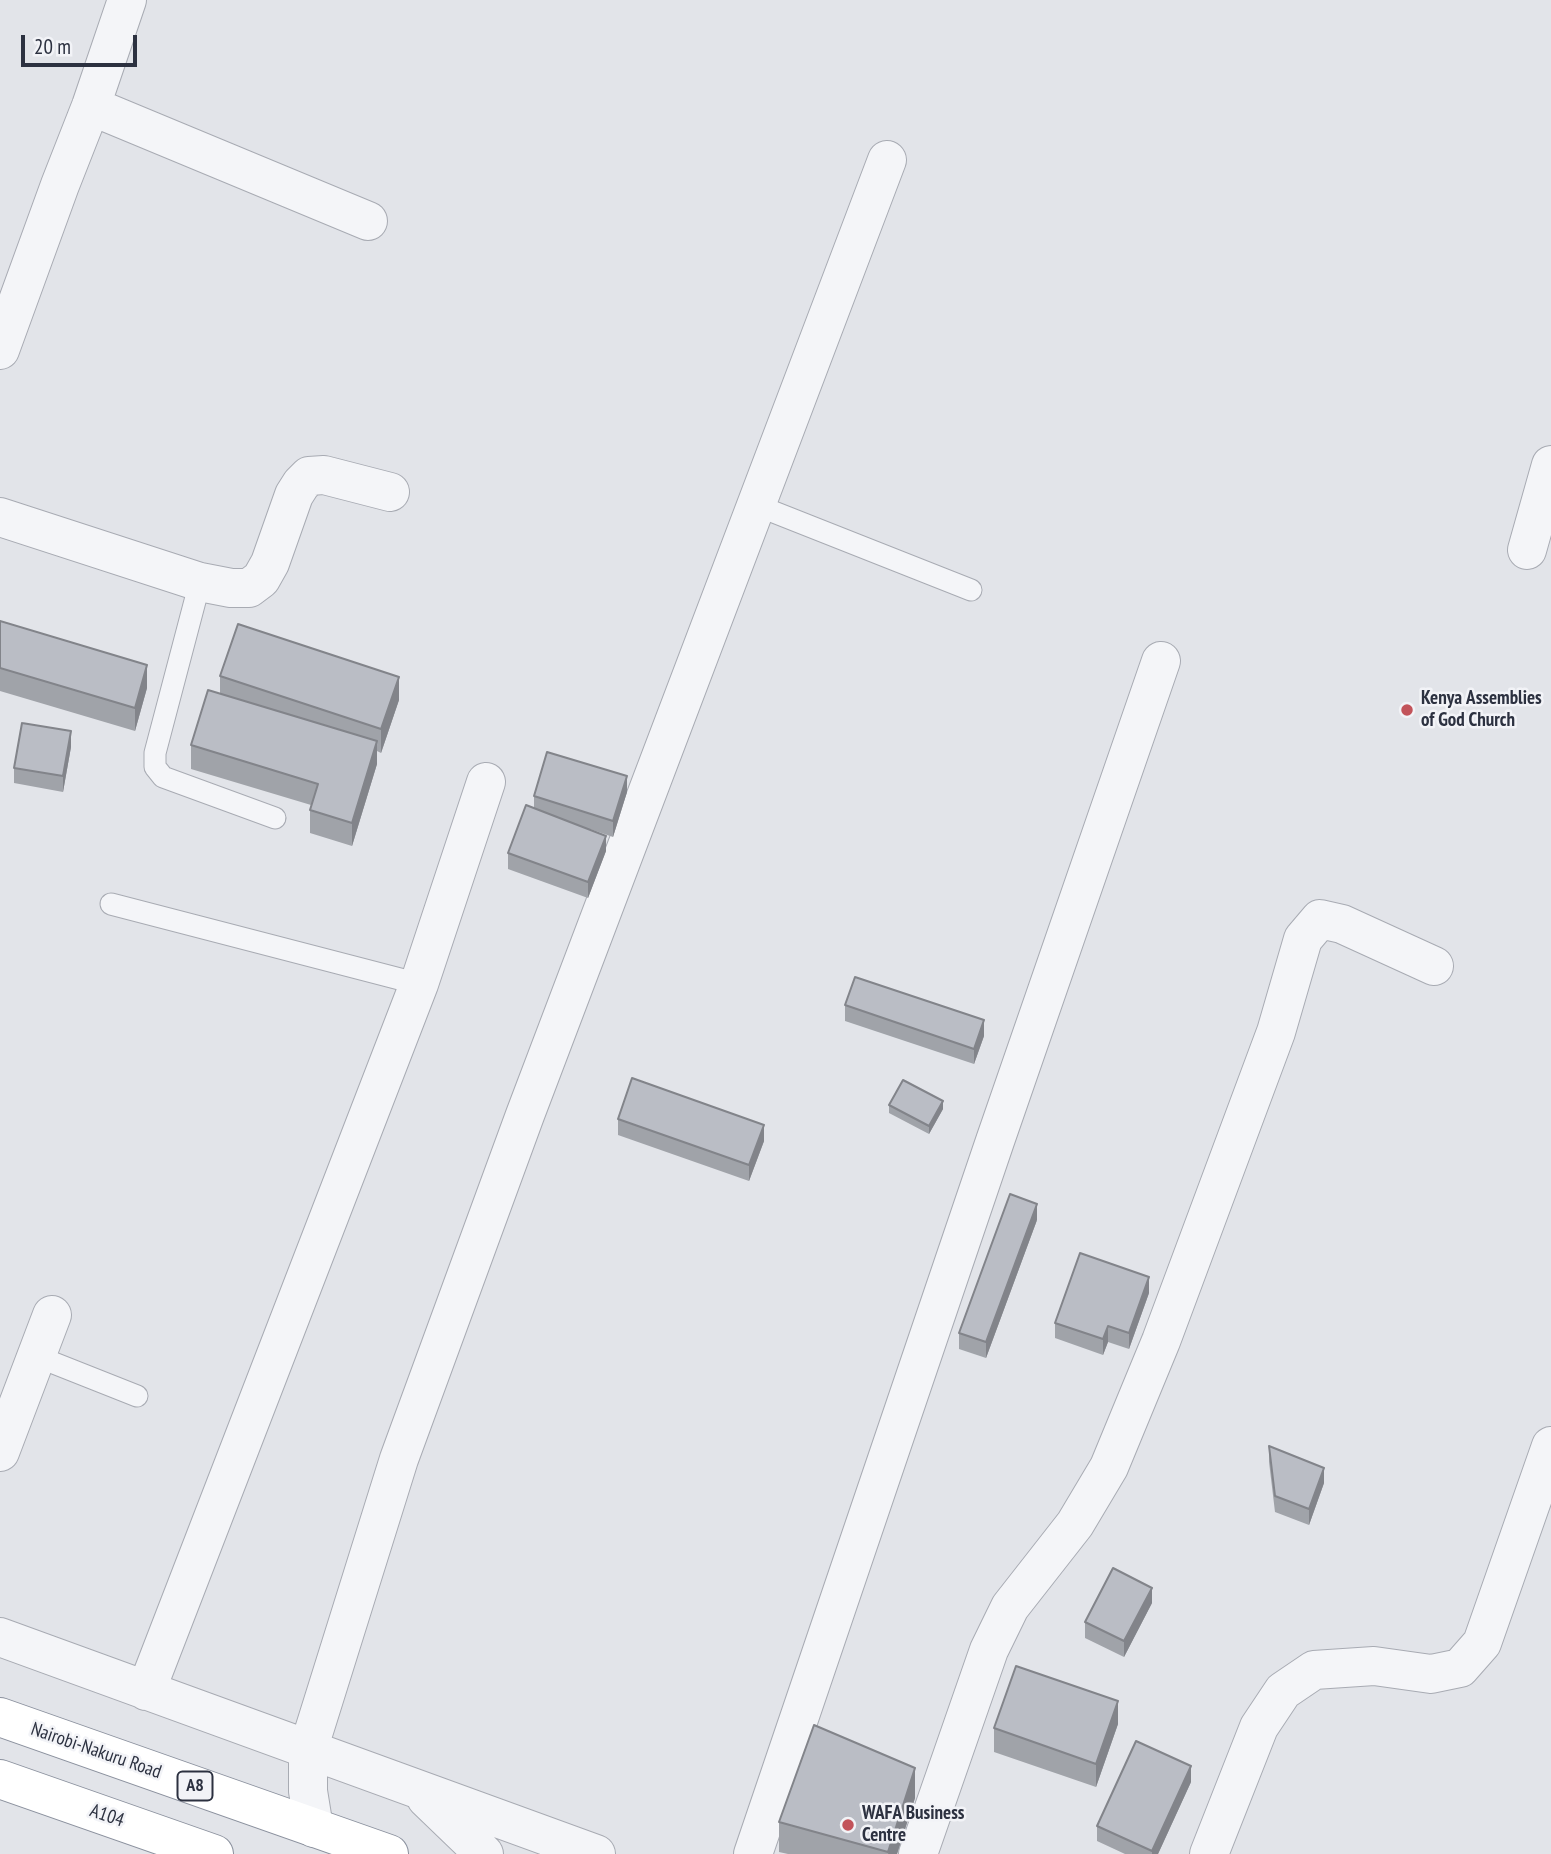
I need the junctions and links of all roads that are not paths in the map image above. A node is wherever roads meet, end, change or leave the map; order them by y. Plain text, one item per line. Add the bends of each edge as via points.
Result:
1 (127, 0) edge
2 (91, 106) junction
3 (887, 160) dead end
4 (368, 221) dead end
5 (0, 350) edge
6 (1551, 465) edge
7 (390, 492) dead end
8 (756, 505) junction
9 (0, 517) edge
10 (1527, 550) dead end
11 (200, 582) junction
12 (971, 590) dead end
13 (1161, 661) dead end
14 (486, 782) dead end
15 (275, 818) dead end
16 (111, 904) dead end
17 (1434, 966) dead end
18 (419, 984) junction
19 (52, 1315) dead end
20 (36, 1356) junction
21 (137, 1396) dead end
22 (1551, 1446) edge
23 (0, 1452) edge
24 (0, 1637) edge
25 (146, 1691) junction
26 (0, 1717) edge
27 (308, 1750) junction
28 (0, 1779) edge
29 (414, 1787) junction
30 (314, 1828) junction
31 (214, 1854) edge
32 (389, 1854) edge
33 (484, 1854) edge
34 (596, 1854) edge
35 (753, 1854) edge
36 (918, 1854) edge
37 (1209, 1854) edge

1 - 2 street
2 - 4 street
2 - 5 street
3 - 8 street
6 - 10 street
7 - 11 street via 324,475 309,476 294,495 261,579 250,588
8 - 12 lane
8 - 27 street via 404,1446
9 - 11 street
11 - 15 lane via 155,767 163,777
13 - 35 street
14 - 18 street
16 - 18 lane
17 - 36 street via 1342,924 1320,919 1303,939 1276,1032 1109,1467 1075,1524 1010,1607 989,1650
18 - 25 street
19 - 20 street
20 - 21 lane
20 - 23 street
22 - 37 street via 1482,1643 1460,1668 1431,1674 1374,1666 1314,1670 1283,1691 1259,1727
24 - 25 street
25 - 27 street
26 - 30 highway, Nairobi-Nakuru Road / A8
27 - 29 street
27 - 30 street
28 - 31 highway, A104
29 - 33 street
29 - 34 street
30 - 32 highway, Nairobi-Nakuru Road / A8

